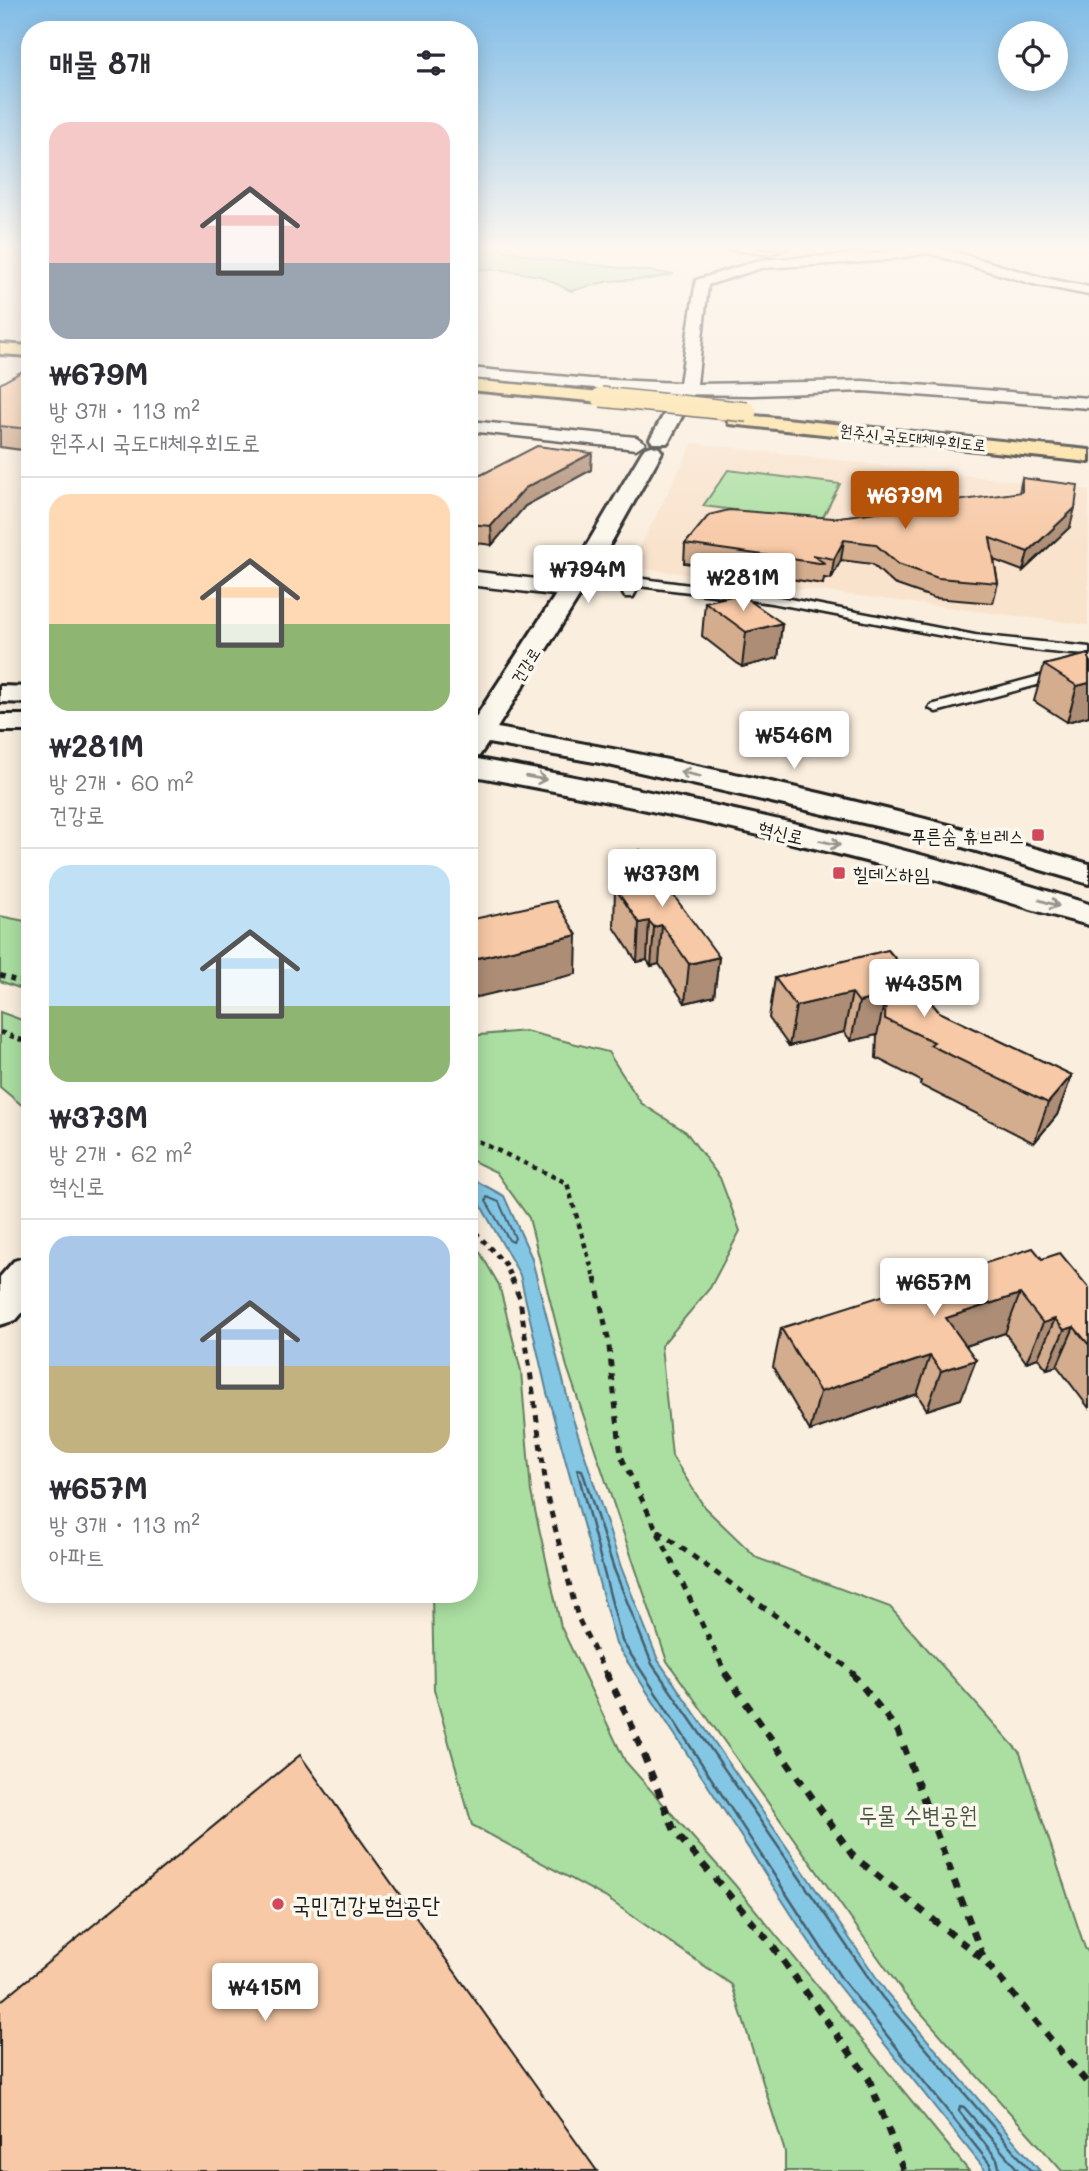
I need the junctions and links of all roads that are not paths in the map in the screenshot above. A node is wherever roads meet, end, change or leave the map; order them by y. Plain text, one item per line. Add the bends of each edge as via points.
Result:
1 (694, 346) edge
2 (0, 349) edge
3 (21, 350) edge
4 (0, 358) edge
5 (21, 359) edge
6 (478, 374) edge
7 (478, 386) edge
8 (688, 388) junction
9 (478, 396) edge
10 (597, 401) junction
11 (1089, 403) edge
12 (478, 427) edge
13 (1027, 430) dead end
14 (937, 435) junction
15 (649, 445) junction
16 (1089, 447) edge
17 (1089, 458) edge
18 (478, 579) edge
19 (571, 590) junction
20 (629, 594) dead end
21 (1089, 651) edge
22 (1089, 667) edge
23 (0, 694) edge
24 (21, 695) edge
25 (936, 708) dead end
26 (0, 723) edge
27 (21, 723) edge
28 (478, 730) edge
29 (478, 739) edge
30 (478, 768) edge
31 (1089, 874) edge
32 (1089, 915) edge
33 (21, 1283) edge
34 (0, 1307) edge

1 - 8 street
2 - 3 highway
4 - 5 highway
6 - 8 street
7 - 10 highway
8 - 11 street via 863,386
8 - 15 street, 건강로
9 - 10 highway
10 - 14 highway, 원주시 국도대체우회도로
12 - 15 street
13 - 14 highway
14 - 16 highway, 원주시 국도대체우회도로
14 - 17 highway via 1004,450
15 - 19 street, 건강로
18 - 19 street
19 - 28 street, 건강로
20 - 21 lane via 635,582 712,590 967,638 1036,649
22 - 25 lane
23 - 24 street
26 - 27 street
31 -> 29 street, 혁신로 via 936,830 600,754
30 -> 32 street, 혁신로 via 573,784 844,846
33 - 34 street

